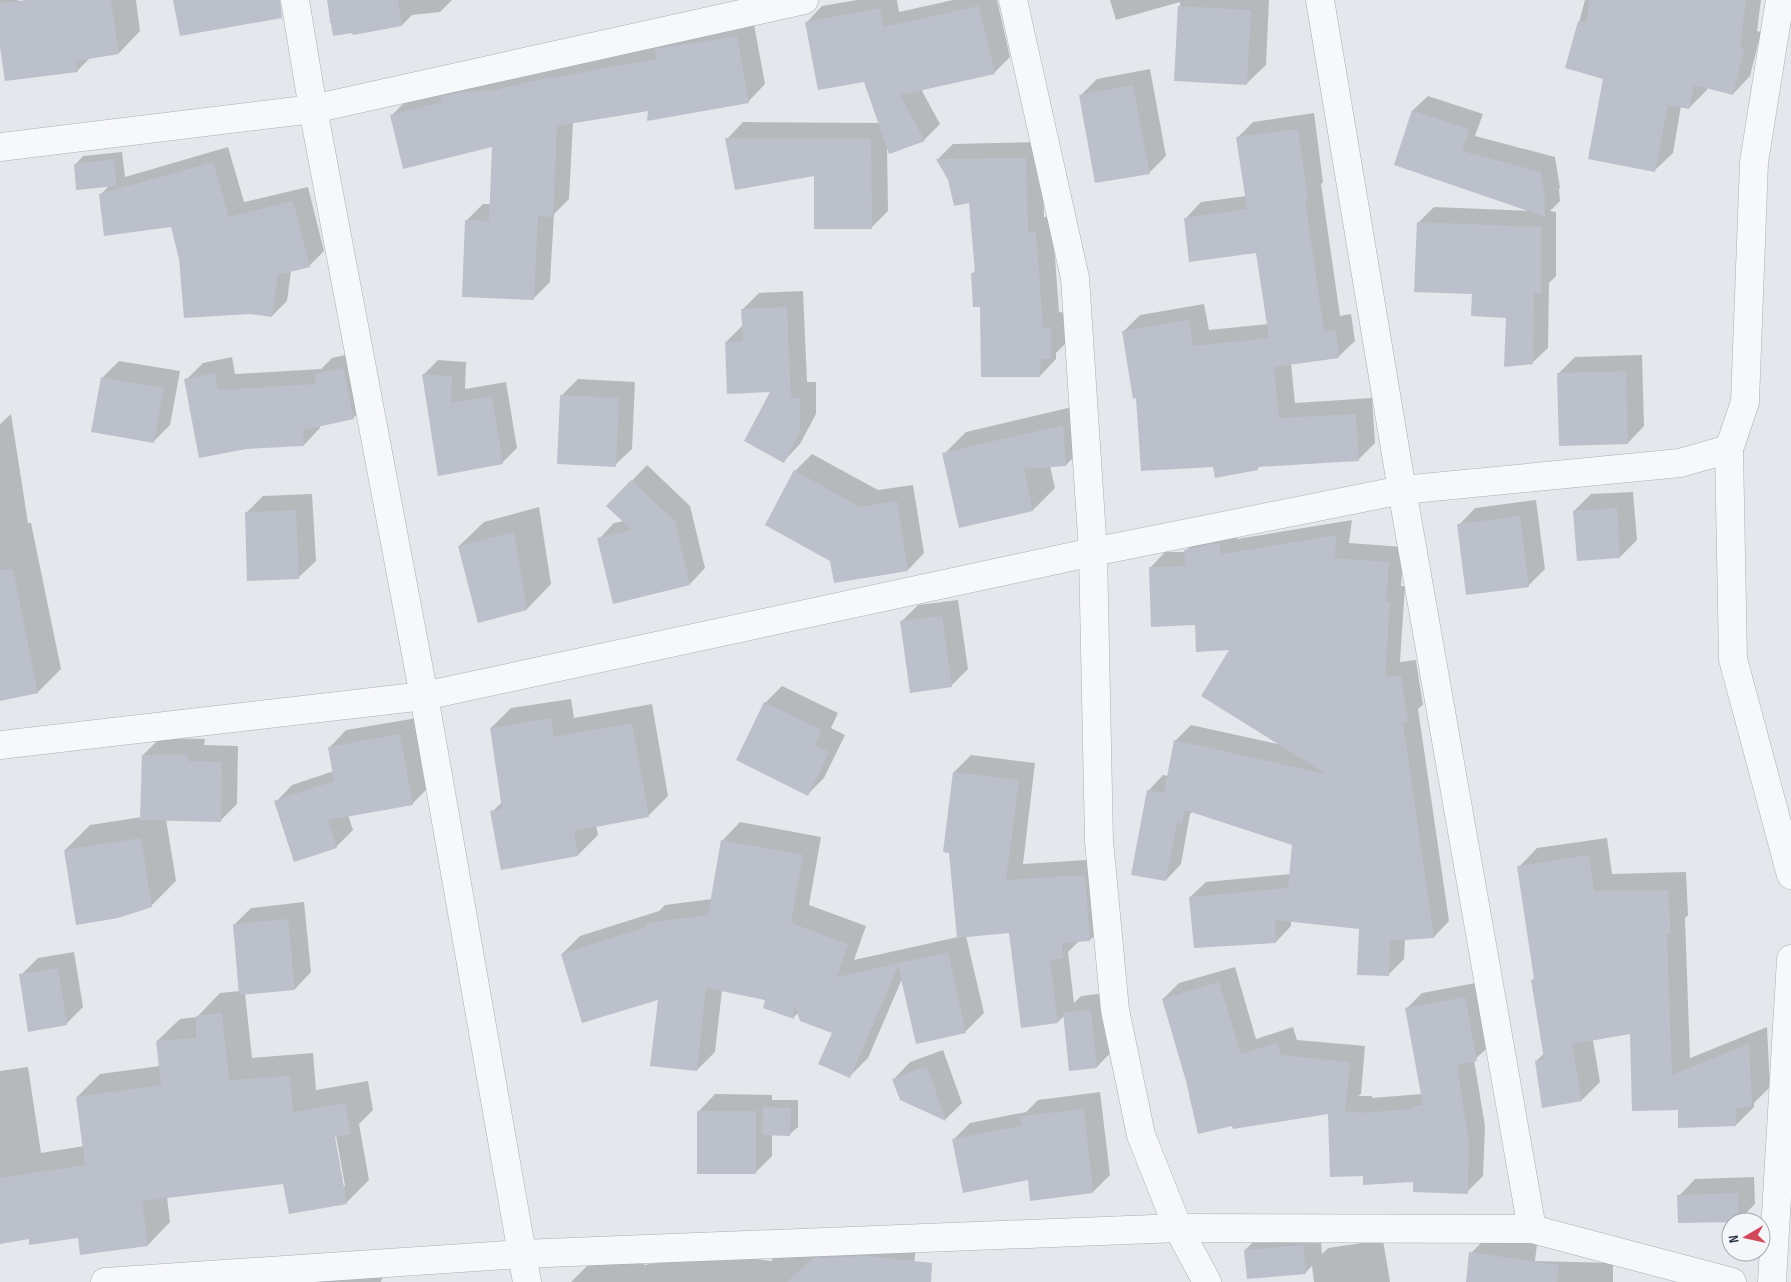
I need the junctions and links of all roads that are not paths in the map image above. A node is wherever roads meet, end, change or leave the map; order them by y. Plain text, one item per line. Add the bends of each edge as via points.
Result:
1 (295, 0) edge
2 (804, 0) edge
3 (1013, 0) edge
4 (1320, 0) edge
5 (1780, 0) edge
6 (313, 109) junction
7 (0, 147) edge
8 (1729, 449) junction
9 (1402, 490) junction
10 (1093, 552) junction
11 (424, 696) junction
12 (0, 745) edge
13 (1791, 875) edge
14 (1791, 959) edge
15 (1178, 1228) junction
16 (1532, 1229) junction
17 (521, 1254) junction
18 (105, 1282) edge
19 (527, 1282) edge
20 (1207, 1282) edge
21 (1732, 1282) edge
22 (1772, 1282) edge

1 - 6 street
2 - 6 street
3 - 10 street via 1075,278
4 - 9 street
5 - 8 street via 1754,162 1745,402
6 - 7 street
6 - 11 street
8 - 9 street via 1680,463
8 - 13 street via 1733,659
9 - 10 street
9 - 16 street
10 - 11 street
10 - 15 street via 1099,841 1115,1010 1141,1135
11 - 12 street
11 - 17 street
14 - 22 street
15 - 16 street
15 - 17 street
15 - 20 street
16 - 21 street
17 - 18 street
17 - 19 street

